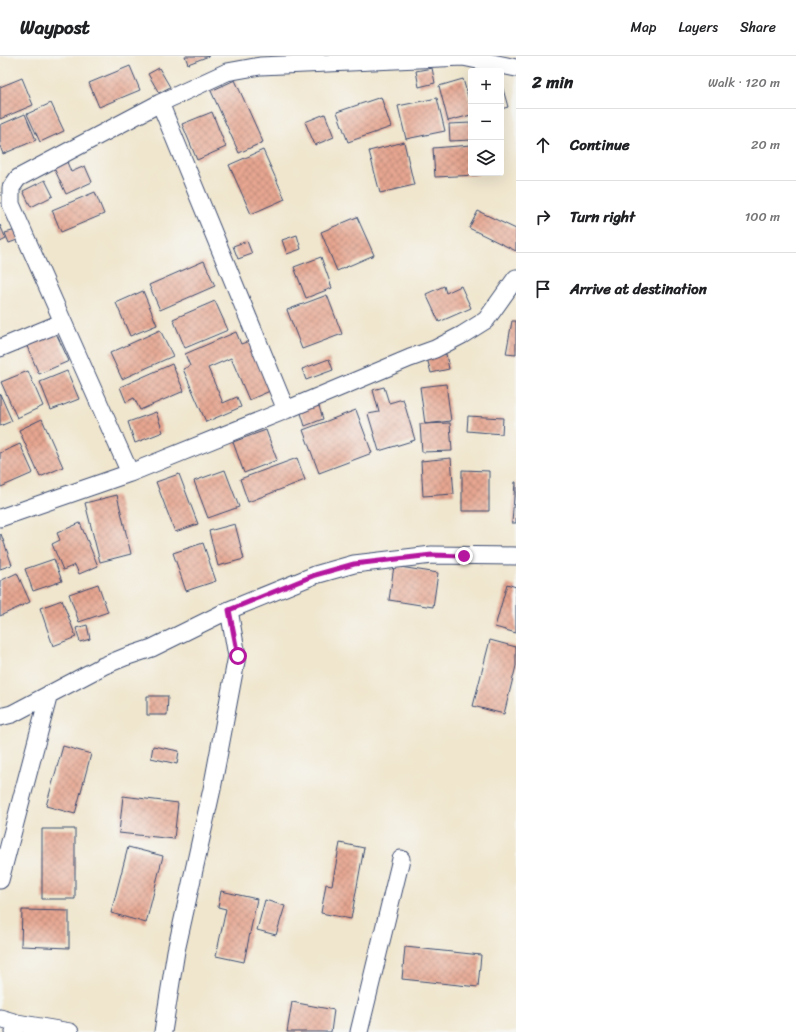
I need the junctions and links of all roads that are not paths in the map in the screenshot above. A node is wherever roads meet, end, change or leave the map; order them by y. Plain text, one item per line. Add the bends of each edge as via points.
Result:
1 (516, 68) edge
2 (160, 103) junction
3 (516, 278) edge
4 (63, 322) junction
5 (0, 348) edge
6 (286, 410) junction
7 (130, 473) junction
8 (0, 518) edge
9 (516, 556) edge
10 (229, 610) junction
11 (49, 694) junction
12 (0, 717) edge
13 (401, 859) dead end
14 (0, 880) edge
15 (0, 1018) edge
16 (15, 1027) edge
17 (70, 1032) edge
18 (163, 1032) edge
19 (359, 1032) edge

1 - 2 street via 463,57 260,66 227,72
2 - 4 street via 18,178 10,188 11,204
2 - 6 street
3 - 6 street via 486,320 462,336
4 - 5 street
4 - 7 street
6 - 7 street
7 - 8 street
9 - 10 street via 432,555 354,564 315,575
10 - 11 street via 152,648 94,670
10 - 18 street via 238,656 176,951
11 - 12 street via 12,714
11 - 14 street
13 - 19 street
15 - 16 street
16 - 17 street

